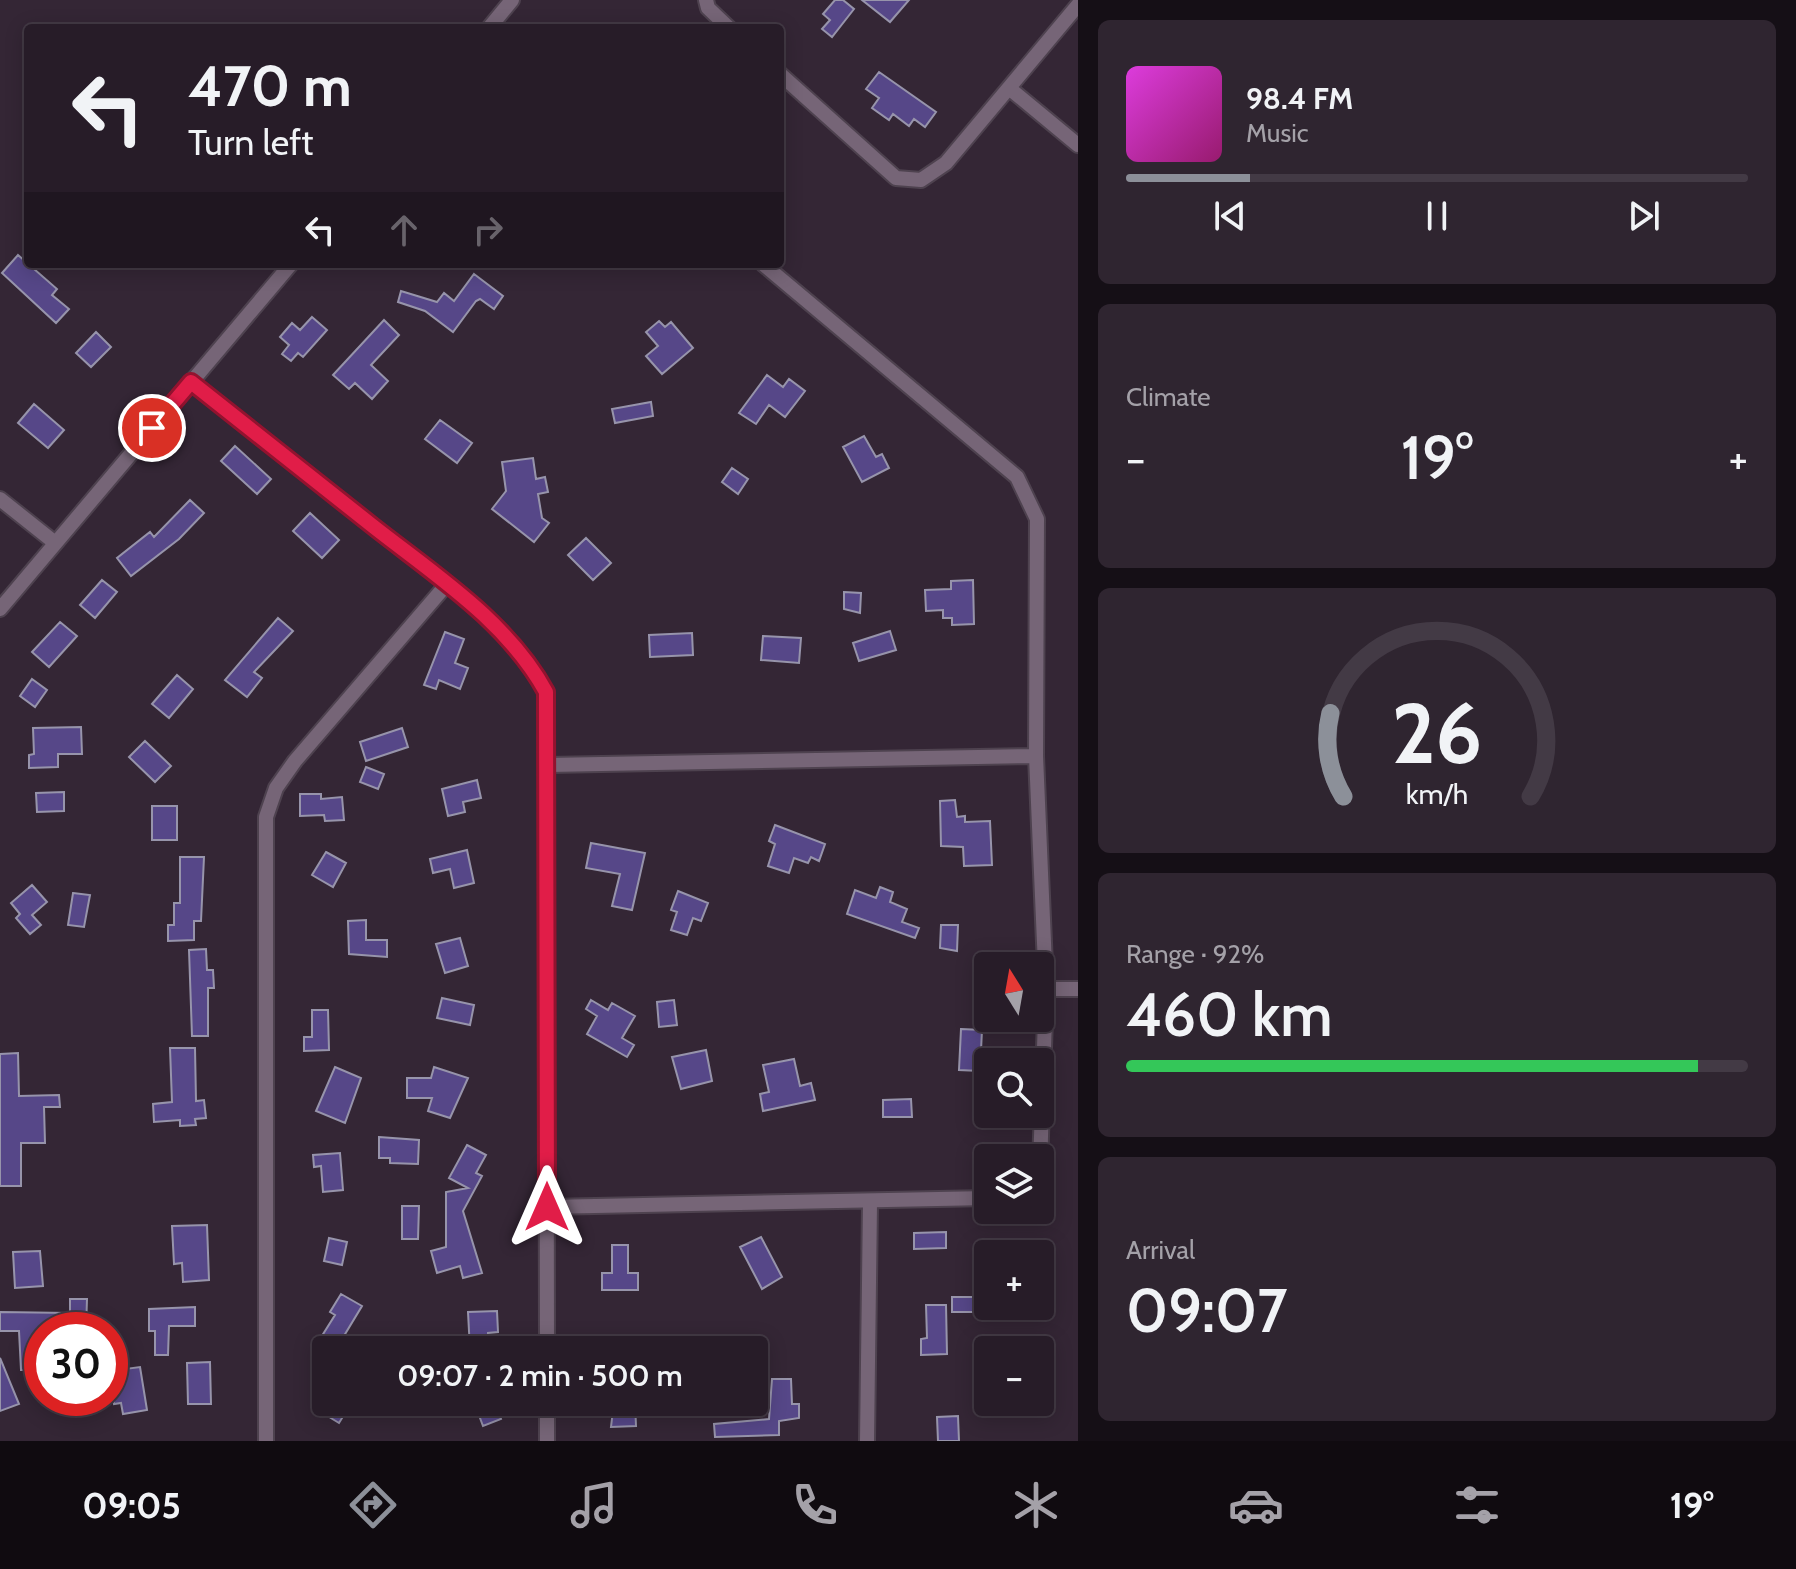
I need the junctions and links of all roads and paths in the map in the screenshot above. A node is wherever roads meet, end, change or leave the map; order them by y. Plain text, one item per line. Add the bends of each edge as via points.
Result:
1 (512, 0) edge
2 (706, 0) edge
3 (1078, 5) edge
4 (492, 24) edge
5 (725, 24) edge
6 (784, 78) edge
7 (1009, 88) junction
8 (1078, 145) edge
9 (288, 268) edge
10 (768, 268) edge
11 (191, 382) junction
12 (0, 499) edge
13 (54, 542) junction
14 (447, 584) junction
15 (0, 609) edge
16 (1036, 756) junction
17 (548, 765) junction
18 (1044, 952) edge
19 (1054, 989) edge
20 (1078, 989) edge
21 (1045, 1032) edge
22 (1041, 1144) edge
23 (974, 1199) edge
24 (870, 1203) junction
25 (547, 1207) junction
26 (547, 1336) edge
27 (547, 1416) edge
28 (266, 1441) edge
29 (547, 1441) edge
30 (867, 1441) edge

1 - 4 street
2 - 5 street
3 - 7 street
6 - 7 street via 896,178 921,180 946,163
7 - 8 street
9 - 11 street
10 - 16 street via 1017,477 1029,497 1037,519
11 - 13 street
11 - 14 street
12 - 13 street
13 - 15 street
14 - 17 street via 530,663 546,692
14 - 28 street via 295,761 276,788 266,817
16 - 17 street
16 - 18 street
17 - 25 street
19 - 20 street
21 - 22 street
23 - 24 street
24 - 25 street
24 - 30 street
25 - 26 street
27 - 29 street

